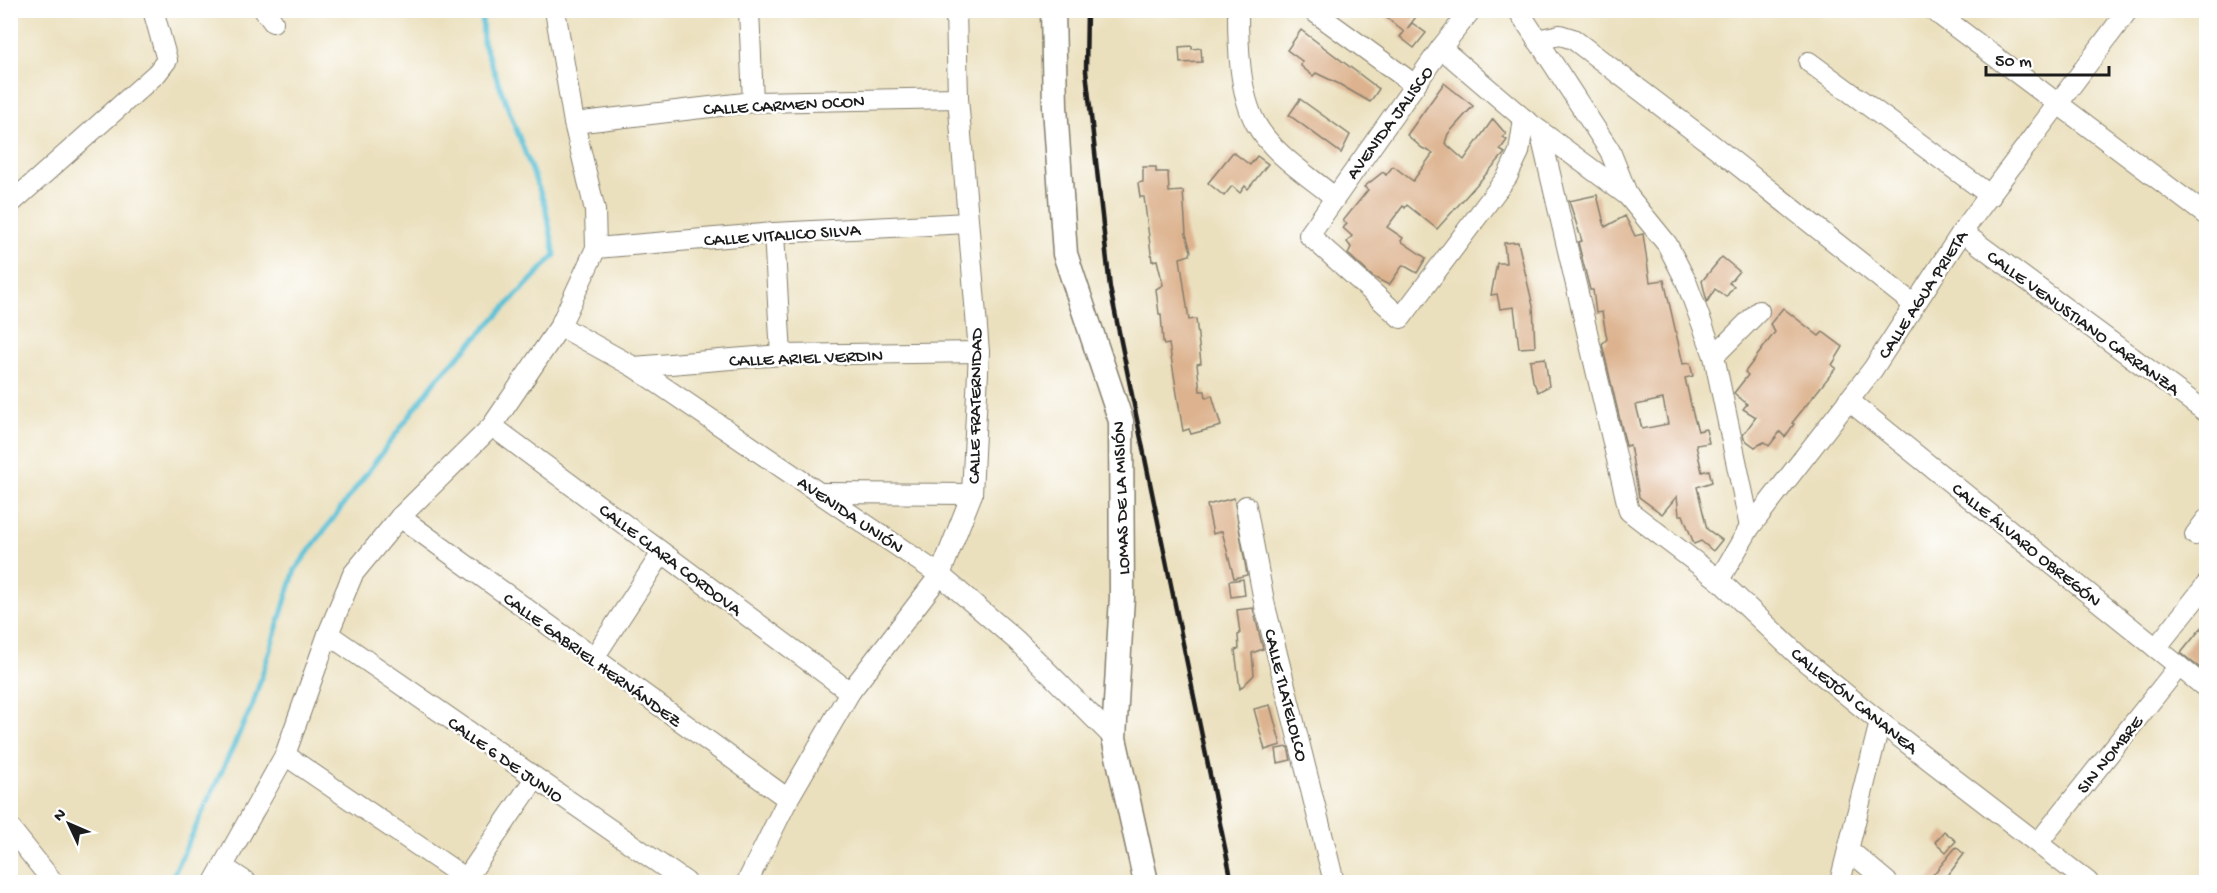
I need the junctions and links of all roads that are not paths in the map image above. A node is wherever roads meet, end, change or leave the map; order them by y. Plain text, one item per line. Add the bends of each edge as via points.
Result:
1 (153, 10) edge
2 (555, 10) edge
3 (749, 10) edge
4 (956, 10) edge
5 (1053, 10) edge
6 (1238, 10) edge
7 (1312, 10) edge
8 (1472, 10) edge
9 (1518, 10) edge
10 (1933, 10) edge
11 (2128, 10) edge
12 (1537, 40) junction
13 (1441, 48) junction
14 (1809, 62) dead end
15 (1415, 85) junction
16 (958, 98) junction
17 (753, 102) junction
18 (2058, 104) junction
19 (1524, 119) junction
20 (574, 123) junction
21 (1540, 130) junction
22 (1628, 196) junction
23 (1991, 196) junction
24 (1334, 197) junction
25 (10, 204) edge
26 (2206, 215) edge
27 (968, 223) junction
28 (1962, 232) junction
29 (774, 233) junction
30 (596, 248) junction
31 (1913, 304) junction
32 (1759, 311) dead end
33 (560, 326) junction
34 (979, 352) junction
35 (781, 355) junction
36 (1714, 356) junction
37 (634, 367) junction
38 (1848, 400) junction
39 (2206, 412) edge
40 (492, 426) junction
41 (822, 493) junction
42 (972, 494) junction
43 (1245, 506) dead end
44 (400, 518) junction
45 (1750, 527) junction
46 (662, 553) junction
47 (940, 575) junction
48 (1719, 580) junction
49 (2206, 585) edge
50 (328, 634) junction
51 (2156, 648) junction
52 (593, 659) junction
53 (2179, 666) junction
54 (2206, 688) edge
55 (850, 692) junction
56 (1880, 722) junction
57 (1113, 738) junction
58 (285, 755) junction
59 (534, 780) junction
60 (788, 799) junction
61 (10, 828) edge
62 (2038, 843) junction
63 (1850, 851) junction
64 (219, 875) edge
65 (469, 881) edge
66 (53, 882) edge
67 (246, 882) edge
68 (686, 882) edge
69 (747, 882) edge
70 (1146, 882) edge
71 (1334, 882) edge
72 (1840, 882) edge
73 (1887, 882) edge
74 (2088, 882) edge

1 - 25 street via 165,50 162,67
2 - 20 street
3 - 17 street
4 - 16 street, CALLE FRATERNIDAD
5 - 57 street, LOMAS DE LA MISIÓN via 1065,254 1121,421 1122,597
6 - 24 street via 1246,94 1256,124 1274,146
7 - 15 street
8 - 13 street, AVENIDA JALISCO
9 - 12 street
10 - 18 street
11 - 18 street, CALLE AGUA PRIETA
12 - 22 street via 1610,152
12 - 31 street via 1560,35 1573,39
13 - 15 street, AVENIDA JALISCO
13 - 19 street
14 - 23 street
15 - 24 street, AVENIDA JALISCO
16 - 17 street, CALLE CARMEN OCON
16 - 27 street, CALLE FRATERNIDAD
17 - 20 street, CALLE CARMEN OCON
18 - 23 street, CALLE AGUA PRIETA
18 - 26 street
19 - 21 street
19 - 24 street, AVENIDA JALISCO via 1520,152 1507,177 1401,318 1309,235
20 - 30 street via 595,210
21 - 22 street
21 - 48 street, CALLEJÓN CANANEA via 1629,511
22 - 36 street via 1667,244 1686,281
23 - 28 street, CALLE AGUA PRIETA
27 - 29 street, CALLE VITALICO SILVA
27 - 34 street, CALLE FRATERNIDAD
28 - 31 street, CALLE AGUA PRIETA
28 - 39 street, CALLE VENUSTIANO CARRANZA
29 - 30 street, CALLE VITALICO SILVA
29 - 35 street
30 - 33 street
31 - 38 street, CALLE AGUA PRIETA via 1873,369
32 - 36 street
33 - 37 street, AVENIDA UNIÓN
33 - 40 street
34 - 35 street, CALLE ARIEL VERDIN
34 - 42 street, CALLE FRATERNIDAD
35 - 37 street, CALLE ARIEL VERDIN
36 - 45 street
37 - 41 street, AVENIDA UNIÓN
38 - 45 street, CALLE AGUA PRIETA
38 - 51 street, CALLE ÁLVARO OBREGÓN
40 - 44 street
40 - 46 street, CALLE CLARA CORDOVA
41 - 42 street
41 - 47 street, AVENIDA UNIÓN
42 - 47 street, CALLE FRATERNIDAD
43 - 71 street, CALLE TLATELOLCO via 1265,606
44 - 50 street via 353,574
44 - 52 street, CALLE GABRIEL HERNÁNDEZ
45 - 48 street, CALLE AGUA PRIETA
46 - 52 street
46 - 55 street, CALLE CLARA CORDOVA
47 - 55 street, CALLE FRATERNIDAD
47 - 57 street, AVENIDA UNIÓN via 1016,640
48 - 56 street, CALLEJÓN CANANEA via 1800,657
49 - 51 street
50 - 58 street
50 - 59 street, CALLE 6 DE JUNIO
51 - 53 street, CALLE ÁLVARO OBREGÓN
52 - 60 street, CALLE GABRIEL HERNÁNDEZ
53 - 54 street, CALLE ÁLVARO OBREGÓN
53 - 62 street, SIN NOMBRE
55 - 60 street, CALLE FRATERNIDAD
56 - 62 street, CALLEJÓN CANANEA
56 - 63 street
57 - 70 street, LOMAS DE LA MISIÓN
58 - 64 street
58 - 65 street
59 - 65 street
59 - 68 street, CALLE 6 DE JUNIO
60 - 69 street, CALLE FRATERNIDAD
61 - 66 street
62 - 74 street, CALLEJÓN CANANEA
63 - 72 street
63 - 73 street
64 - 67 street

